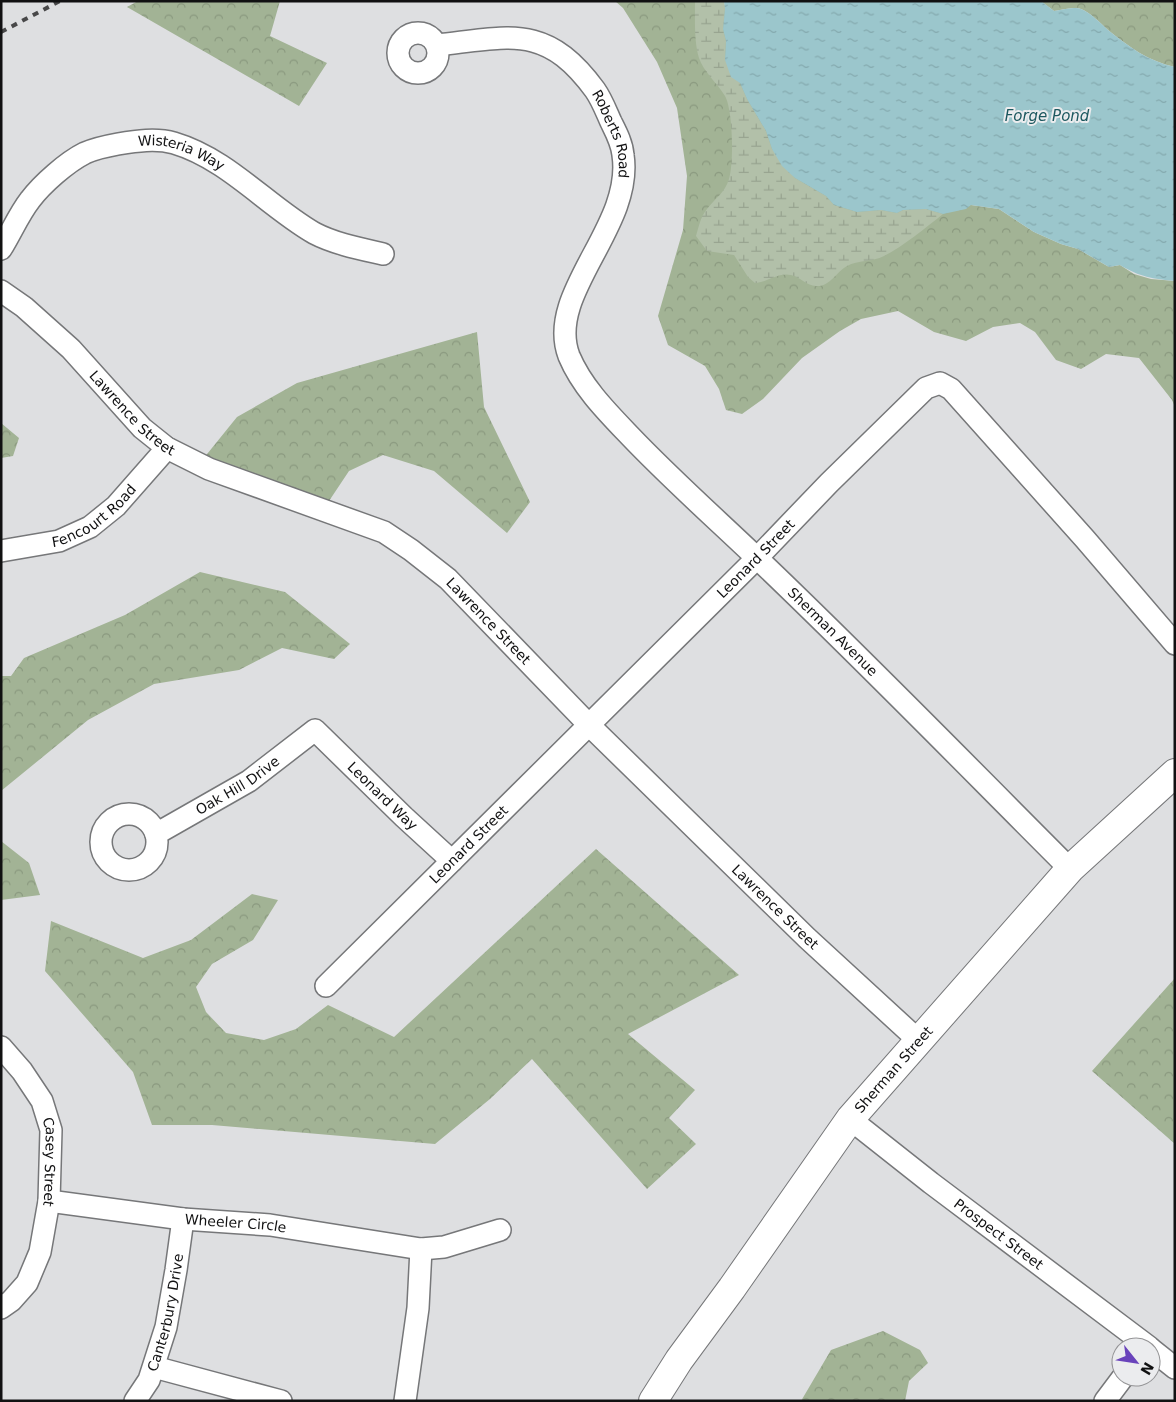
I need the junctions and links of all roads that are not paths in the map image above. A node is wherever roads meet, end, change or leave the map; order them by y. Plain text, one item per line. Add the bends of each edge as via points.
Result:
1 (437, 45) dead end
2 (1, 249) edge
3 (383, 254) dead end
4 (1, 291) edge
5 (594, 398) joint
6 (168, 448) junction
7 (1, 551) edge
8 (757, 558) junction
9 (1175, 644) edge
10 (589, 725) junction
11 (315, 730) joint
12 (1175, 773) edge
13 (156, 834) dead end
14 (452, 861) junction
15 (1070, 869) junction
16 (326, 986) dead end
17 (918, 1040) junction
18 (1, 1047) edge
19 (850, 1119) junction
20 (49, 1200) junction
21 (183, 1219) junction
22 (500, 1230) dead end
23 (421, 1249) junction
24 (1, 1308) edge
25 (1135, 1337) edge
26 (1161, 1357) edge
27 (154, 1367) junction
28 (1175, 1368) edge
29 (1116, 1387) edge
30 (136, 1401) edge
31 (281, 1401) edge
32 (405, 1401) edge
33 (653, 1401) edge
34 (1105, 1401) edge

1 - 5 street, Roberts Road via 506,38 532,40 551,47 580,70 599,96 618,136 624,156 617,207 569,306 564,339
2 - 3 street, Wisteria Way via 30,199 57,172 85,153 143,140 173,143 198,153 228,170 316,234
4 - 6 street, Lawrence Street via 71,349 142,428
5 - 8 street, Sherman Avenue via 667,474
6 - 7 street, Fencourt Road via 116,506 90,527 59,541
6 - 10 street, Lawrence Street via 208,469 384,532 448,579
8 - 9 street, Leonard Street via 926,388 940,383 951,390 1008,453
8 - 10 street, Leonard Street
8 - 15 street, Sherman Avenue
10 - 14 street, Leonard Street
10 - 17 street, Lawrence Street via 807,938
11 - 13 street, Oak Hill Drive via 249,781
11 - 14 street, Leonard Way
12 - 15 main road, Sherman Street
14 - 16 street, Leonard Street
15 - 17 main road, Sherman Street
17 - 19 main road, Sherman Street
18 - 20 street, Casey Street via 42,1101 51,1130
19 - 25 street, Prospect Street
19 - 33 main road, Sherman Street
20 - 21 street, Wheeler Circle
20 - 24 street, Casey Street via 40,1252 27,1283
21 - 23 street, Wheeler Circle via 270,1225
21 - 27 street, Canterbury Drive via 166,1327
22 - 23 street, Wheeler Circle via 444,1247
23 - 32 street via 418,1308
26 - 28 street, Prospect Street
27 - 30 street, Canterbury Drive
27 - 31 street
29 - 34 street

